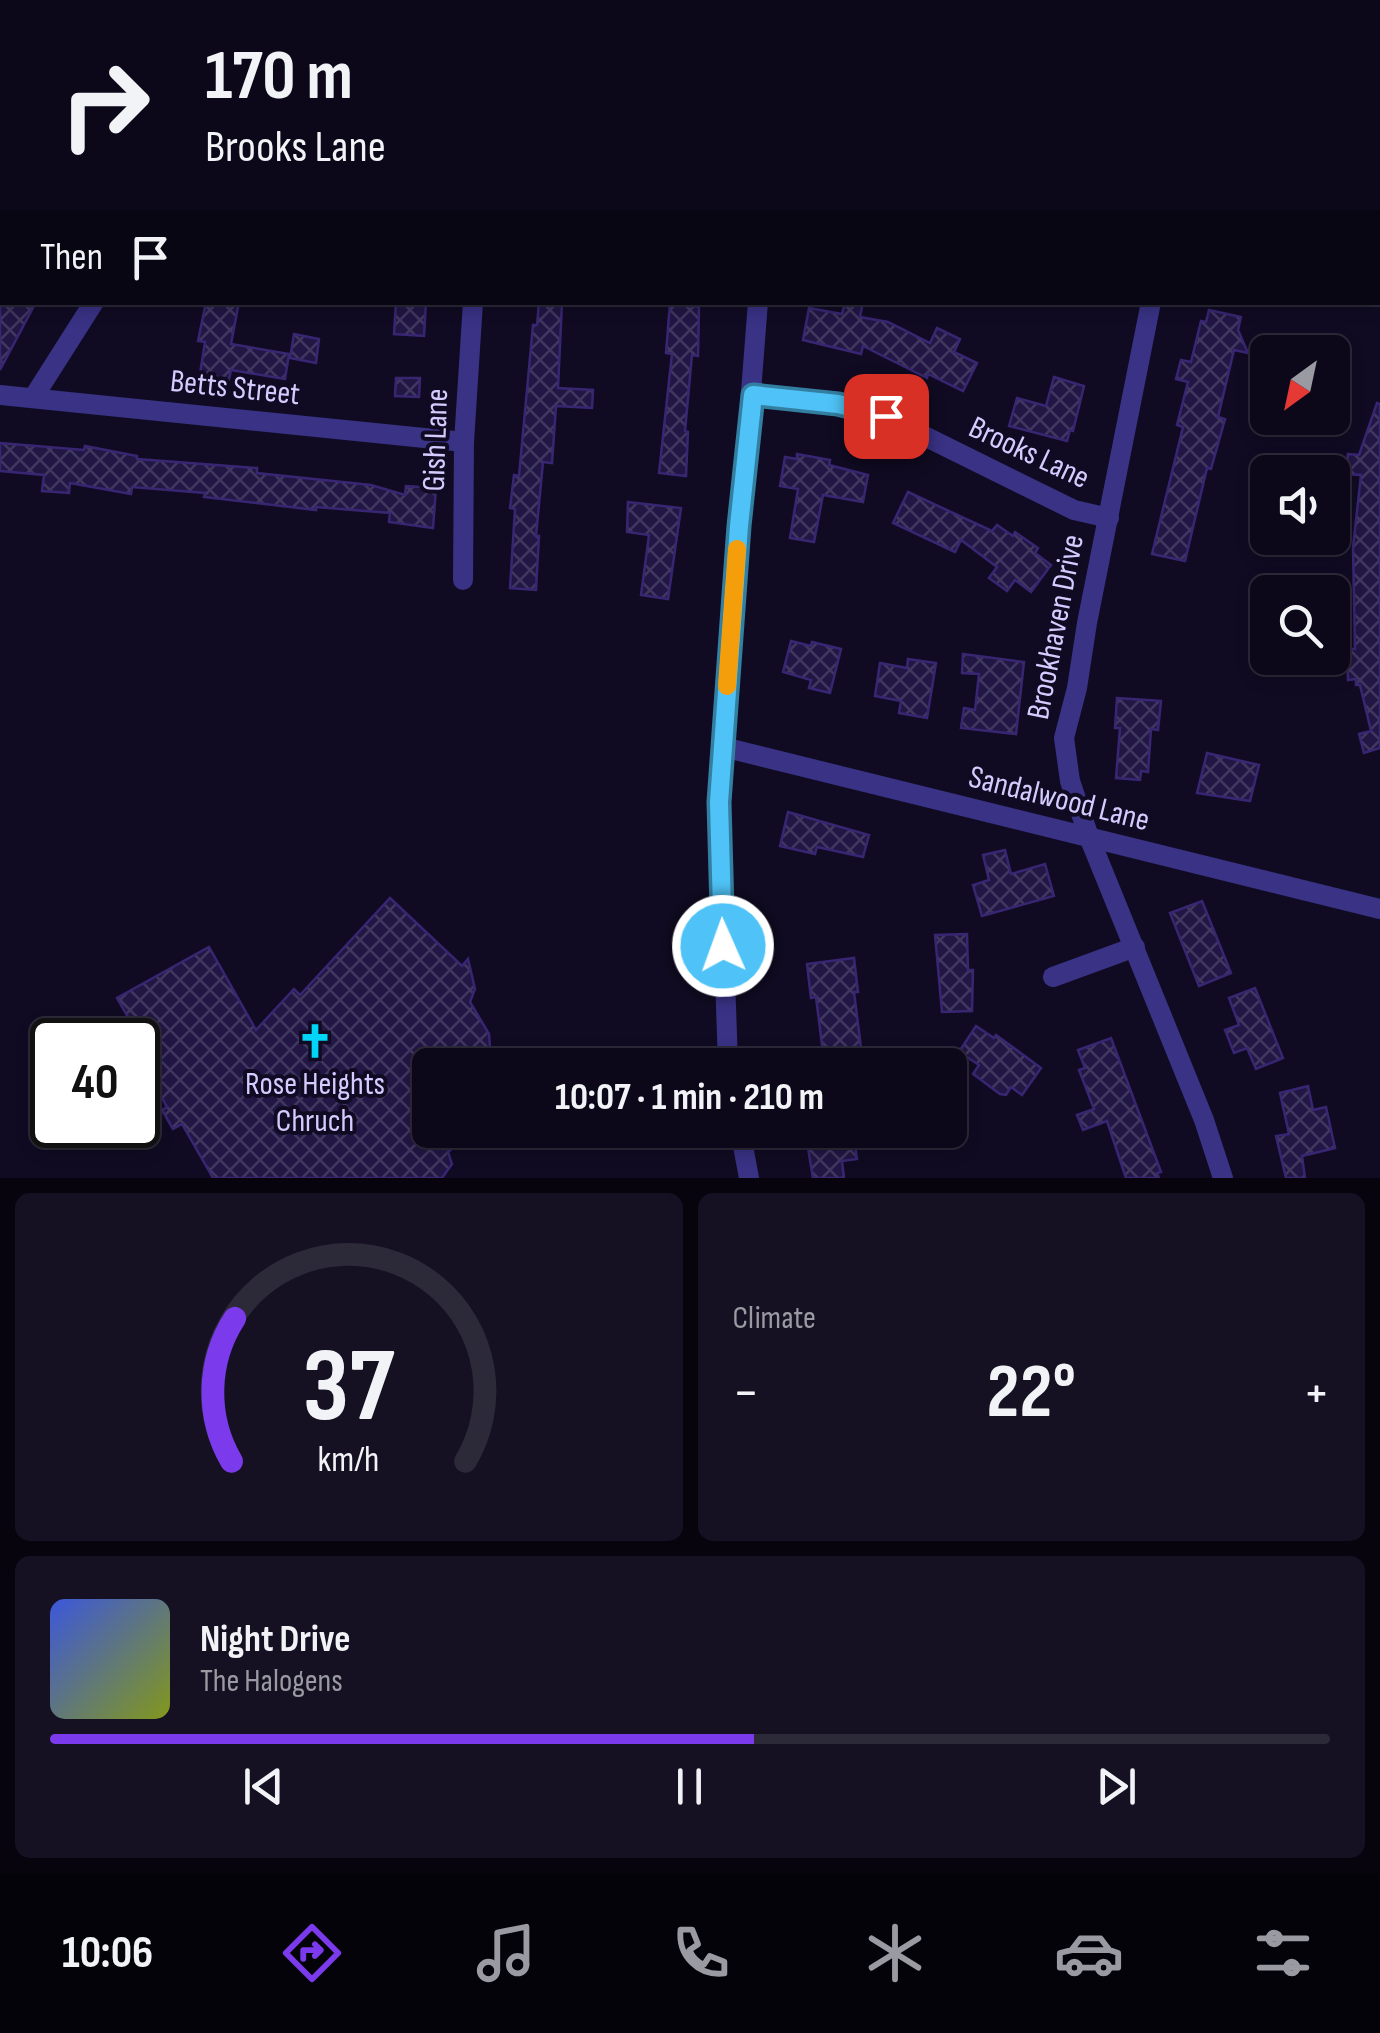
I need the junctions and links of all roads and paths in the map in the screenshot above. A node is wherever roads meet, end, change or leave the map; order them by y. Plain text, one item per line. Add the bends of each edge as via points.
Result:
1 (92, 305) edge
2 (473, 305) edge
3 (758, 305) edge
4 (1151, 305) edge
5 (0, 395) edge
6 (753, 395) junction
7 (33, 398) junction
8 (464, 442) junction
9 (1109, 518) junction
10 (463, 580) dead end
11 (723, 747) junction
12 (1089, 837) junction
13 (1380, 909) edge
14 (1134, 947) junction
15 (1054, 978) dead end
16 (727, 1048) edge
17 (743, 1148) edge
18 (748, 1178) edge
19 (1223, 1178) edge

1 - 7 street
2 - 8 street, Gish Lane
3 - 6 street
4 - 9 street, Brookhaven Drive
5 - 7 street, Betts Street
6 - 9 street, Brooks Lane via 886,416 1074,510
6 - 11 street
7 - 8 street, Betts Street
8 - 10 street, Gish Lane
9 - 12 street, Brookhaven Drive via 1064,738
11 - 12 street, Sandalwood Lane
11 - 16 street
12 - 13 street, Sandalwood Lane
12 - 14 street, Brookhaven Drive
14 - 15 street
14 - 19 street, Brookhaven Drive
17 - 18 street

